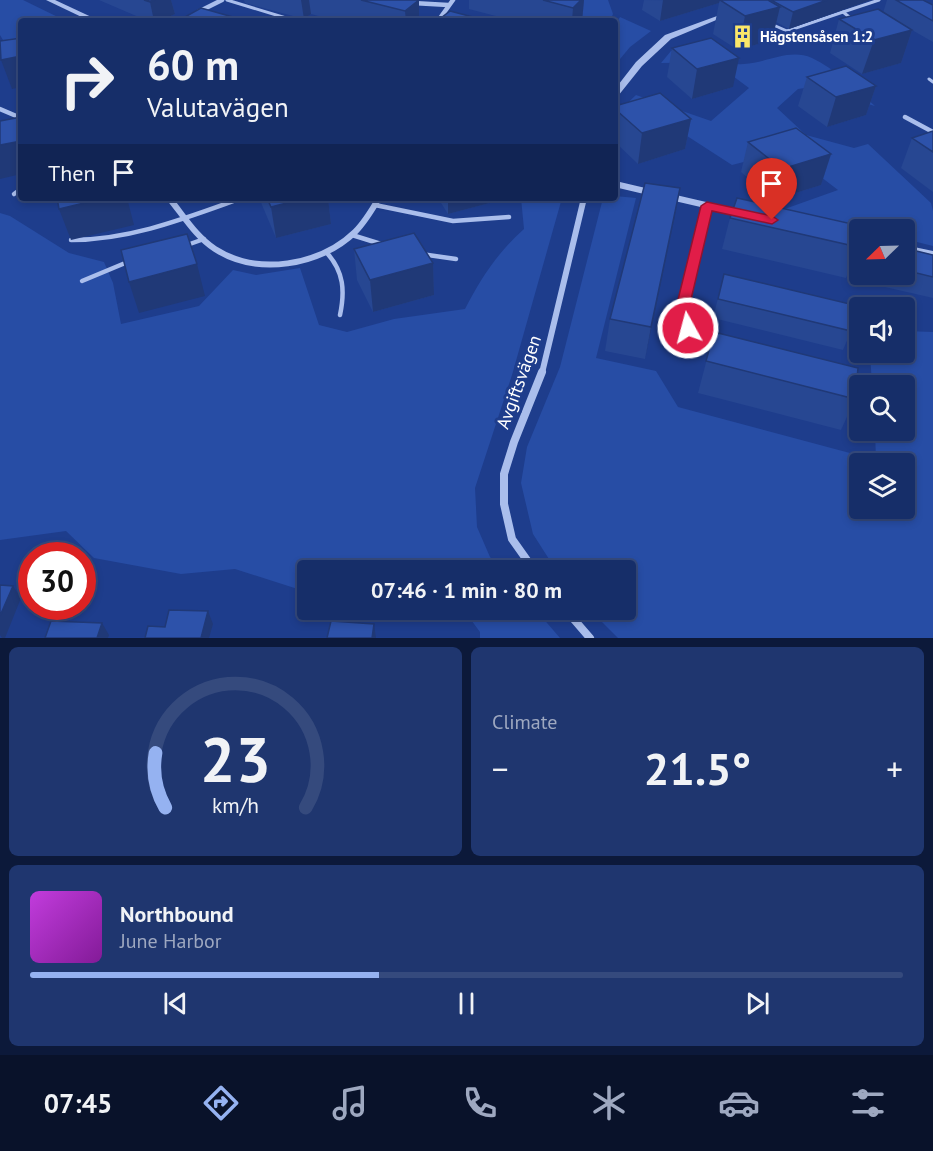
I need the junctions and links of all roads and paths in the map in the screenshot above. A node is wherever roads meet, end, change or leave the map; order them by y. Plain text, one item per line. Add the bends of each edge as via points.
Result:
1 (49, 0) edge
2 (222, 0) edge
3 (227, 0) edge
4 (453, 0) edge
5 (879, 0) edge
6 (403, 3) edge
7 (448, 5) junction
8 (743, 8) edge
9 (843, 12) junction
10 (192, 16) edge
11 (89, 18) edge
12 (286, 18) edge
13 (440, 18) edge
14 (770, 23) edge
15 (857, 27) edge
16 (787, 31) junction
17 (846, 36) edge
18 (618, 90) edge
19 (0, 109) edge
20 (18, 117) edge
21 (905, 117) dead end
22 (933, 132) edge
23 (618, 185) edge
24 (18, 191) edge
25 (14, 194) dead end
26 (171, 201) edge
27 (234, 201) edge
28 (377, 201) edge
29 (583, 201) edge
30 (375, 205) junction
31 (707, 206) junction
32 (742, 213) edge
33 (509, 217) dead end
34 (187, 218) junction
35 (352, 235) junction
36 (204, 239) junction
37 (71, 240) dead end
38 (181, 246) edge
39 (392, 247) edge
40 (915, 250) edge
41 (327, 253) junction
42 (414, 253) edge
43 (933, 254) edge
44 (456, 259) dead end
45 (132, 260) edge
46 (82, 281) dead end
47 (339, 315) dead end
48 (717, 349) edge
49 (527, 560) edge
50 (574, 620) edge
51 (590, 638) edge

1 - 11 street
2 - 10 street
3 - 12 lane
4 - 7 street
5 - 9 lane
6 - 7 street
7 - 13 street
8 - 18 street via 668,37 645,57
9 - 15 lane
9 - 16 lane
14 - 16 lane
16 - 17 lane via 816,42
19 - 20 street
21 - 22 street
23 - 31 street
24 - 25 lane
26 - 34 street
27 - 34 lane
28 - 30 street
29 - 49 street, Avgiftsvägen via 545,365 504,474 504,504 512,538
30 - 33 lane via 453,221
30 - 35 street
31 - 32 street
31 - 48 street via 681,312 695,344
34 - 36 street
34 - 37 lane via 104,241
35 - 39 lane
35 - 41 street
36 - 38 lane
36 - 41 street via 234,259 279,263
40 - 43 street
41 - 47 lane via 341,269 344,300
42 - 44 lane
45 - 46 lane
50 - 51 street

